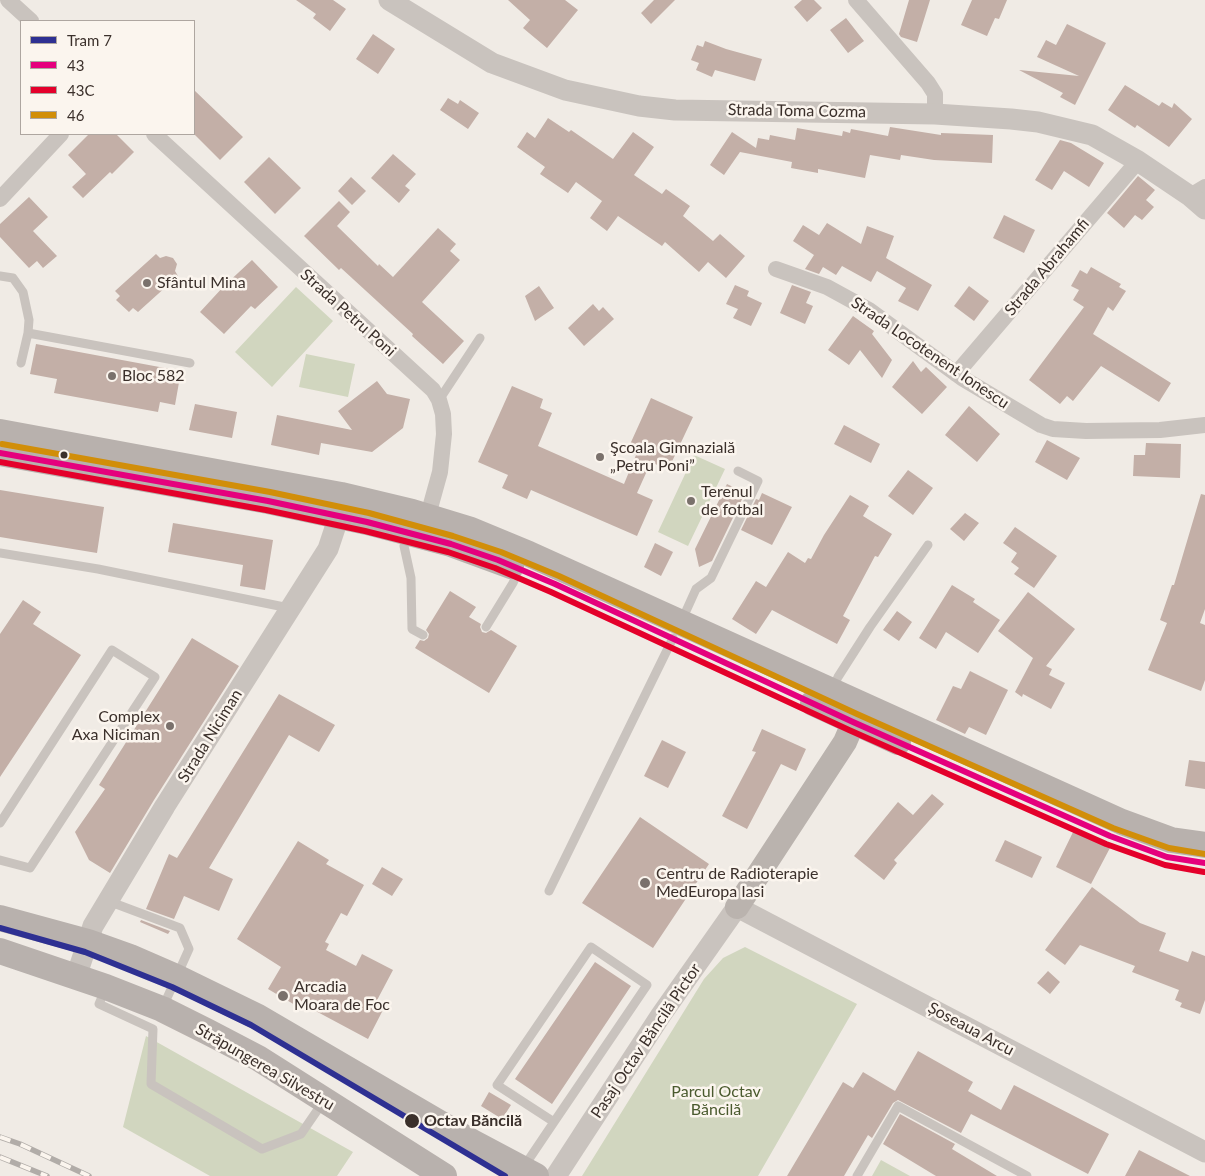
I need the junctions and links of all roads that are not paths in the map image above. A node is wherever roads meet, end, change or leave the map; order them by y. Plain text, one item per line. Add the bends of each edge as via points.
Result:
1 (8, 0) edge
2 (856, 0) edge
3 (391, 1) edge
4 (30, 20) edge
5 (935, 114) junction
6 (60, 135) edge
7 (155, 135) edge
8 (1138, 161) junction
9 (1200, 197) edge
10 (0, 199) edge
11 (776, 269) dead end
12 (0, 276) edge
13 (28, 333) junction
14 (480, 338) dead end
15 (21, 363) dead end
16 (190, 363) dead end
17 (956, 374) junction
18 (439, 400) junction
19 (1205, 425) edge
20 (0, 432) edge
21 (0, 453) edge
22 (738, 471) dead end
23 (339, 506) junction
24 (417, 524) junction
25 (928, 545) dead end
26 (0, 553) edge
27 (519, 569) junction
28 (290, 608) junction
29 (486, 627) dead end
30 (677, 631) junction
31 (423, 635) dead end
32 (832, 692) junction
33 (857, 713) junction
34 (0, 823) edge
35 (1205, 845) edge
36 (0, 860) edge
37 (1205, 864) edge
38 (548, 891) dead end
39 (108, 901) junction
40 (737, 907) junction
41 (0, 918) edge
42 (88, 942) junction
43 (0, 951) edge
44 (76, 977) junction
45 (176, 977) junction
46 (106, 987) junction
47 (162, 1009) junction
48 (324, 1099) junction
49 (554, 1122) junction
50 (1205, 1152) edge
51 (529, 1172) edge
52 (444, 1176) edge
53 (556, 1176) edge
54 (857, 1176) edge
55 (1027, 1176) edge

1 - 4 street
2 - 5 street via 928,83 935,94
3 - 5 street, Strada Toma Cozma via 492,63 565,90 639,106 675,110
5 - 8 street, Strada Toma Cozma via 1011,119 1062,128 1092,135
6 - 10 street
7 - 18 street, Strada Petru Poni via 433,390
8 - 9 street, Strada Toma Cozma
8 - 17 street, Strada Abrahamfi
11 - 17 street, Strada Locotenent Ionescu via 827,287 869,310
12 - 13 lane via 13,278 23,292 29,320
13 - 15 lane
13 - 16 lane
14 - 18 lane
17 - 19 street, Strada Locotenent Ionescu via 1028,417 1053,428 1160,430
18 - 24 street, Strada Petru Poni via 444,414 440,472
20 - 23 main road
21 - 23 main road via 268,501
22 - 30 lane via 758,481 710,578 696,589
23 - 24 main road
23 - 28 street, Strada Niciman via 328,549
24 - 27 main road via 451,544
24 - 30 main road via 470,530 520,551
24 - 31 lane via 404,546 410,578 412,629
25 - 32 lane via 870,627
26 - 28 lane via 98,569
27 - 29 lane via 514,583
27 - 30 main road
28 - 39 street, Strada Niciman
30 - 32 main road
30 - 33 main road
30 - 38 lane
32 - 33 main road
33 - 35 main road via 1122,822 1172,840
33 - 37 main road via 1110,836 1167,857
33 - 40 main road via 845,742
34 - 36 lane via 112,650 155,677 30,868
39 - 42 street, Strada Niciman via 93,926
39 - 45 lane via 180,928 189,949
40 - 50 street, Șoseaua Arcu
40 - 53 street, Pasaj Octav Băncilă Pictor via 661,1015
41 - 42 main road
42 - 44 street, Strada Niciman
42 - 45 main road
43 - 44 main road, Străpungerea Silvestru
44 - 46 main road, Străpungerea Silvestru
45 - 47 lane
45 - 51 main road via 258,1017
46 - 47 main road, Străpungerea Silvestru
46 - 48 lane via 99,1004 153,1029 151,1084 262,1149 301,1134
47 - 48 main road, Străpungerea Silvestru via 258,1058
48 - 52 main road, Străpungerea Silvestru
49 - 49 lane via 647,985 590,947 497,1085
49 - 51 lane
54 - 55 lane via 898,1106

